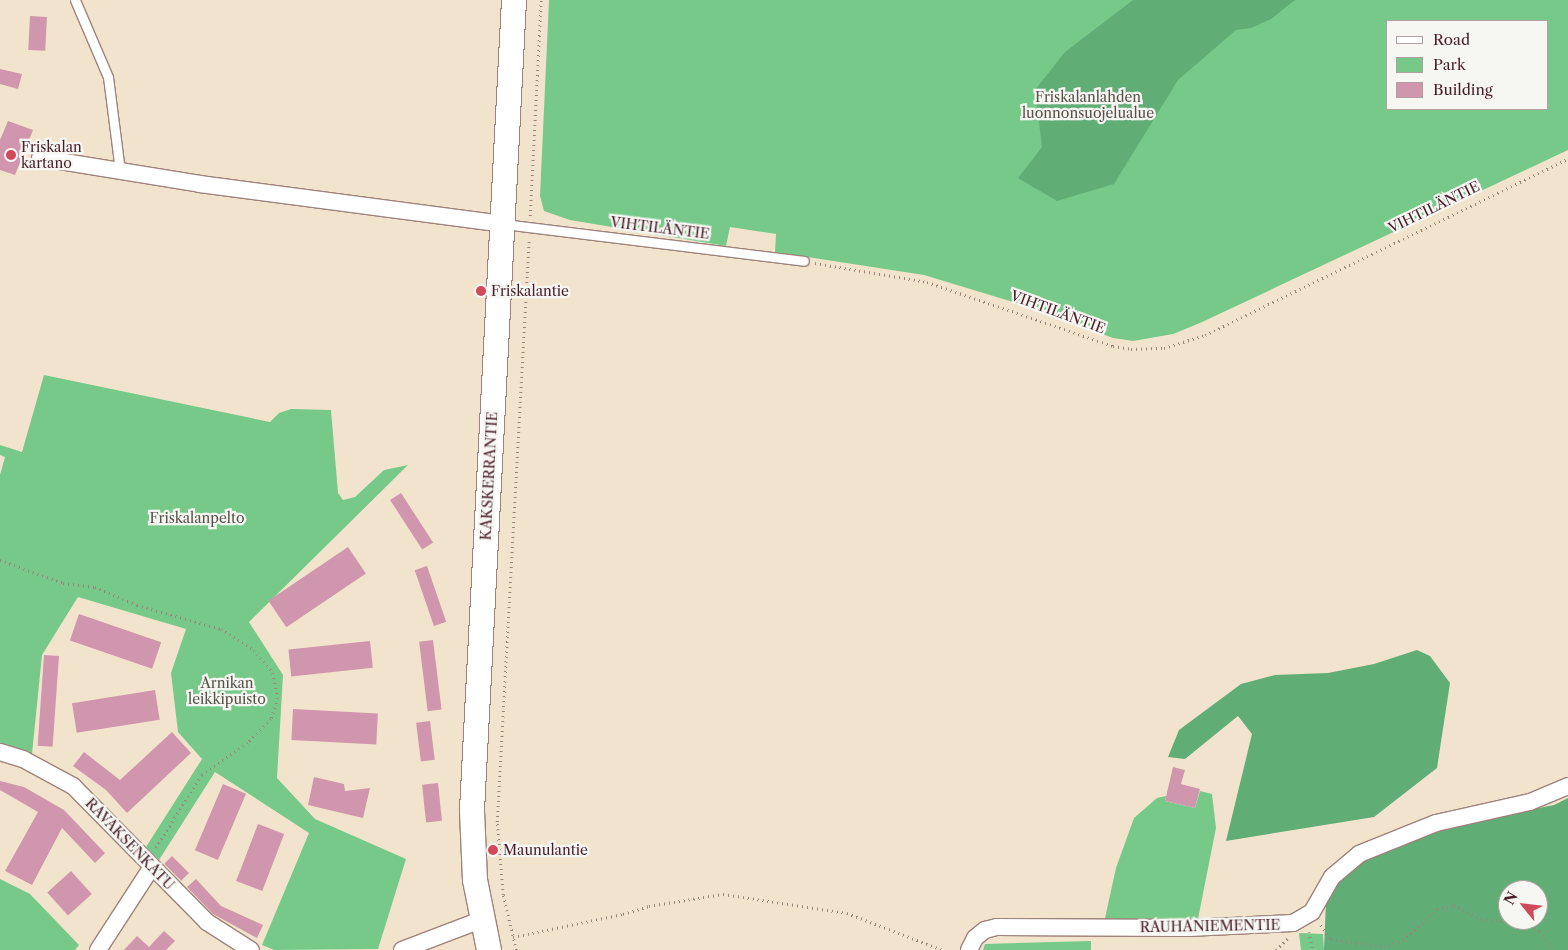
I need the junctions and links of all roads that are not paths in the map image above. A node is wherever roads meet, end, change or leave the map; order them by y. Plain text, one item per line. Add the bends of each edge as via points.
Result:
1 (75, 0) edge
2 (514, 0) edge
3 (40, 158) dead end
4 (120, 171) junction
5 (502, 224) junction
6 (804, 261) road end
7 (0, 752) edge
8 (1568, 786) edge
9 (152, 861) junction
10 (481, 920) junction
11 (407, 949) edge
12 (98, 950) edge
13 (252, 950) edge
14 (490, 950) edge
15 (969, 950) edge

1 - 4 lane via 108,77
2 - 5 main road, KAKSKERRANTIE
3 - 4 street
4 - 5 street
5 - 6 lane, VIHTILÄNTIE
5 - 10 main road, KAKSKERRANTIE via 472,810 475,880
7 - 9 street, RAVAKSENKATU via 23,759 72,786
8 - 15 street, RAUHANIEMENTIE via 1530,802 1436,823 1359,854 1332,877 1308,916 1279,925 997,927 985,930 975,938
9 - 12 street
9 - 13 street, RAVAKSENKATU via 207,922
10 - 11 street
10 - 14 main road, KAKSKERRANTIE

